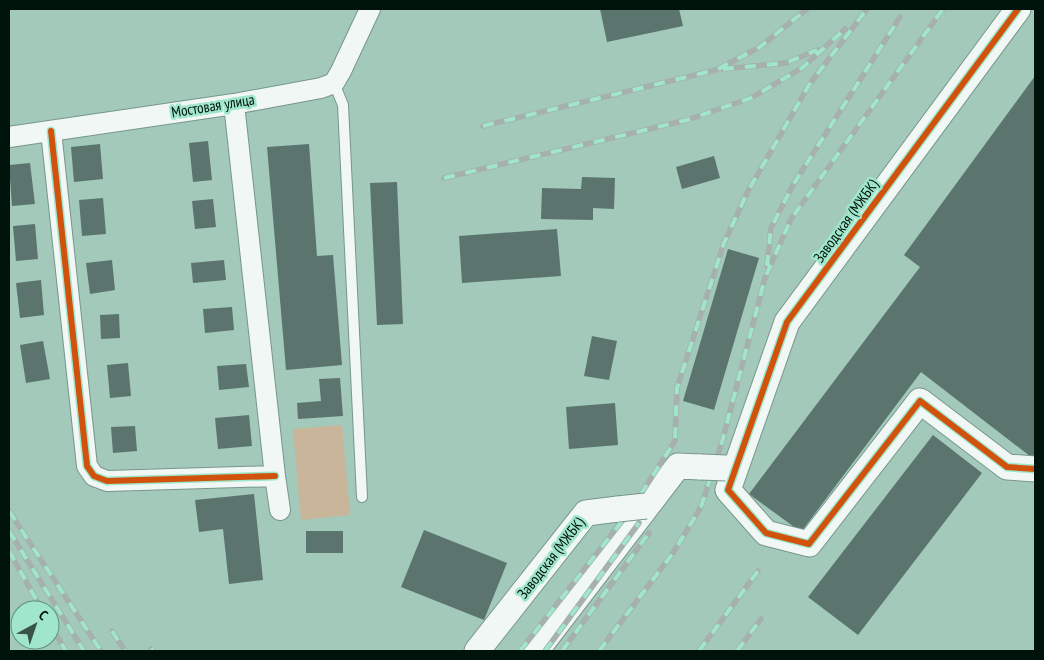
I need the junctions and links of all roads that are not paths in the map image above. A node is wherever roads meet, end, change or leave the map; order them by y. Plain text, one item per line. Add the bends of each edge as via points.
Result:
1 (370, 9) edge
2 (1018, 9) edge
3 (334, 83) junction
4 (234, 104) junction
5 (51, 131) junction
6 (9, 137) edge
7 (721, 468) junction
8 (1035, 469) edge
9 (275, 476) junction
10 (362, 497) dead end
11 (647, 506) junction
12 (280, 510) dead end
13 (477, 651) edge
14 (536, 651) edge

1 - 3 street
2 - 7 street, Заводская (МЖБК) via 787,322
3 - 4 street, Мостовая улица
3 - 10 lane via 343,106
4 - 5 street, Мостовая улица
4 - 9 street
5 - 6 street, Мостовая улица
5 - 9 street via 88,466 94,476 106,481
7 - 8 street, Заводская (МЖБК) via 728,490 766,533 809,544 920,401 1007,467
7 - 11 street via 678,466
9 - 12 street
11 - 13 street, Заводская (МЖБК), bridge via 586,513
11 - 14 street

